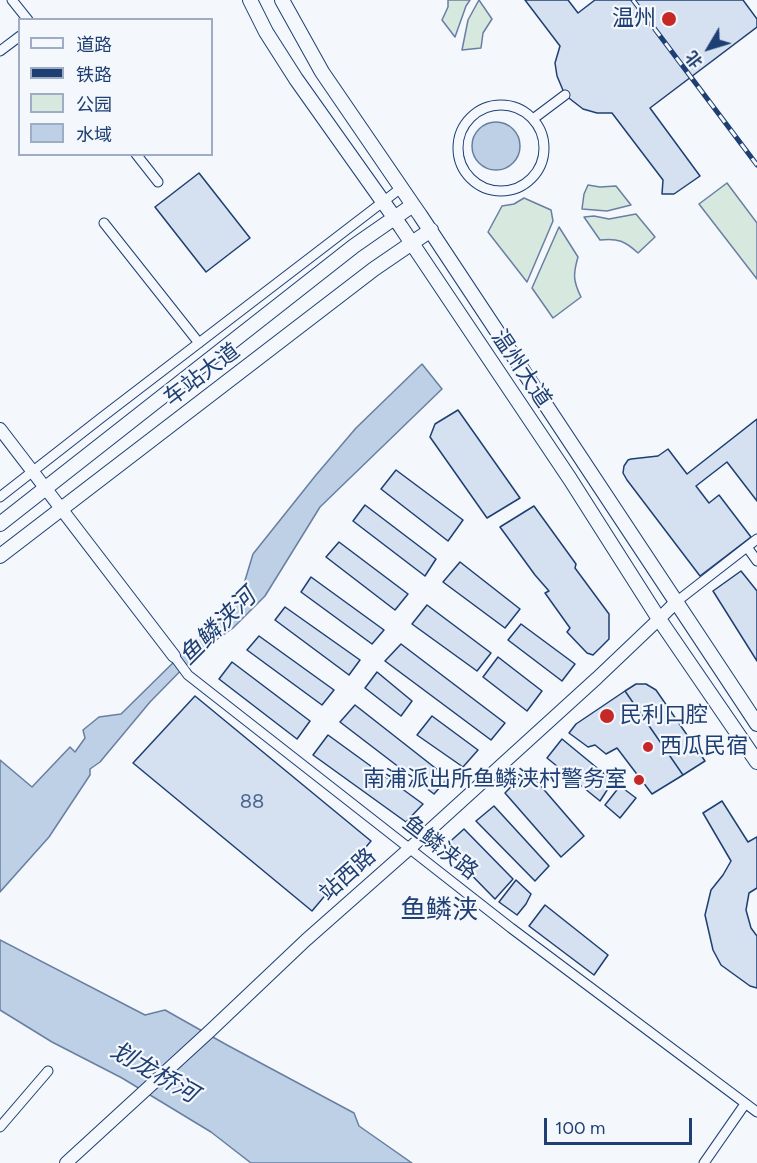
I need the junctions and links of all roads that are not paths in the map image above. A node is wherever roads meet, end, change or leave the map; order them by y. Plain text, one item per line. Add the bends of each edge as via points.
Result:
1 (12, 0) edge
2 (250, 0) edge
3 (282, 0) edge
4 (26, 18) edge
5 (18, 38) edge
6 (0, 51) edge
7 (565, 95) dead end
8 (533, 119) junction
9 (138, 156) edge
10 (158, 182) dead end
11 (401, 188) junction
12 (382, 202) junction
13 (413, 205) junction
14 (394, 218) junction
15 (104, 223) dead end
16 (431, 230) junction
17 (412, 244) junction
18 (199, 343) junction
19 (0, 429) edge
20 (32, 472) junction
21 (45, 490) junction
22 (0, 497) edge
23 (60, 510) junction
24 (0, 524) edge
25 (757, 539) edge
26 (747, 548) junction
27 (0, 556) edge
28 (757, 561) edge
29 (676, 602) junction
30 (659, 620) junction
31 (174, 656) joint
32 (757, 724) edge
33 (757, 762) edge
34 (409, 849) junction
35 (48, 1071) dead end
36 (745, 1104) junction
37 (757, 1112) edge
38 (0, 1127) edge
39 (66, 1163) edge
40 (704, 1163) edge

1 - 4 street
2 - 12 main road, 温州大道 via 280,55
3 - 11 main road, 温州大道 via 322,72
5 - 6 street
7 - 8 street
8 - 8 street via 509,105 492,105 476,112 464,124 458,140 458,157 465,173 477,185 493,191 510,191 526,184 538,172 544,156 544,139
9 - 10 street
11 - 12 street
11 - 13 main road, 温州大道
12 - 14 main road, 温州大道
12 - 18 street
13 - 14 main road, 车站大道
13 - 16 main road, 温州大道
14 - 17 main road, 温州大道
14 - 21 main road, 车站大道
15 - 18 street
16 - 17 main road, 车站大道
16 - 29 main road, 温州大道
17 - 23 main road, 车站大道
17 - 30 main road, 温州大道 via 570,479
18 - 20 street
19 - 20 street
20 - 21 street
20 - 22 street
21 - 23 street
21 - 24 main road, 车站大道
23 - 27 main road, 车站大道
23 - 31 street
25 - 26 street
26 - 28 street
26 - 29 street
29 - 30 street, 站西路
29 - 32 main road, 温州大道
30 - 33 main road, 温州大道
30 - 34 street, 站西路
31 - 34 street, 鱼鳞浃路 via 188,675
34 - 36 street, 鱼鳞浃路
34 - 39 street, 站西路
35 - 38 street
36 - 37 street, 鱼鳞浃路
36 - 40 street

